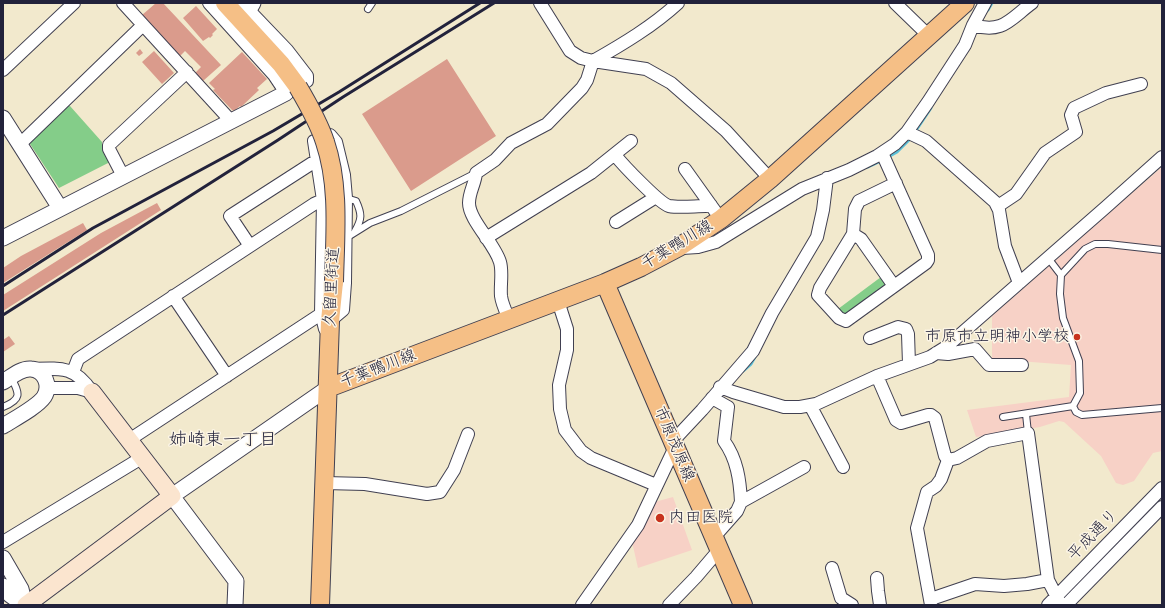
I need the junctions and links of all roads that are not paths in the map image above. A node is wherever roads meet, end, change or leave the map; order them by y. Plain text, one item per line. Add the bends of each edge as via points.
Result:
1 (74, 3) edge
2 (123, 3) edge
3 (209, 3) edge
4 (225, 3) edge
5 (540, 3) edge
6 (678, 3) edge
7 (895, 3) edge
8 (965, 3) edge
9 (985, 3) edge
10 (1032, 3) edge
11 (248, 5) edge
12 (143, 25) junction
13 (973, 25) junction
14 (929, 36) junction
15 (593, 61) junction
16 (3, 70) edge
17 (187, 72) junction
18 (1141, 84) dead end
19 (294, 89) junction
20 (3, 118) edge
21 (231, 121) junction
22 (907, 132) junction
23 (631, 141) dead end
24 (20, 144) junction
25 (882, 153) junction
26 (615, 155) junction
27 (1162, 157) edge
28 (317, 160) junction
29 (685, 169) dead end
30 (476, 173) junction
31 (123, 176) junction
32 (827, 178) junction
33 (770, 179) junction
34 (896, 184) junction
35 (656, 196) junction
36 (323, 200) junction
37 (998, 206) junction
38 (60, 208) junction
39 (716, 212) junction
40 (616, 222) dead end
41 (853, 234) junction
42 (350, 235) junction
43 (3, 238) edge
44 (486, 238) junction
45 (250, 246) junction
46 (679, 247) junction
47 (1162, 250) edge
48 (1048, 258) junction
49 (1061, 275) junction
50 (605, 283) junction
51 (1019, 283) junction
52 (894, 286) junction
53 (173, 296) junction
54 (558, 301) junction
55 (328, 314) junction
56 (509, 319) junction
57 (870, 338) dead end
58 (936, 353) junction
59 (909, 364) junction
60 (1022, 365) dead end
61 (32, 369) junction
62 (73, 372) junction
63 (227, 376) junction
64 (877, 376) junction
65 (7, 379) edge
66 (720, 387) junction
67 (47, 388) junction
68 (328, 388) junction
69 (92, 392) junction
70 (712, 398) junction
71 (810, 405) junction
72 (1073, 406) junction
73 (3, 407) edge
74 (1162, 408) edge
75 (1026, 414) junction
76 (1003, 417) dead end
77 (3, 426) edge
78 (1028, 433) junction
79 (468, 434) dead end
80 (129, 440) junction
81 (674, 444) junction
82 (143, 457) junction
83 (948, 460) junction
84 (804, 467) dead end
85 (843, 467) dead end
86 (325, 483) junction
87 (656, 485) junction
88 (1162, 488) edge
89 (172, 496) junction
90 (741, 502) junction
91 (1162, 507) edge
92 (1117, 535) junction
93 (3, 542) edge
94 (717, 543) junction
95 (1126, 544) junction
96 (3, 558) edge
97 (832, 568) dead end
98 (877, 578) dead end
99 (1048, 580) junction
100 (3, 586) edge
101 (1059, 600) edge
102 (931, 602) edge
103 (25, 605) edge
104 (235, 605) edge
105 (320, 605) edge
106 (582, 605) edge
107 (669, 605) edge
108 (742, 605) edge
109 (852, 605) edge
110 (880, 605) edge
111 (1048, 605) edge
112 (1066, 605) edge

1 - 16 street
2 - 12 street
3 - 19 street via 274,75
4 - 55 main road, 久留里街道, bridge via 292,77 325,141 336,212 334,282
5 - 15 street via 570,51 581,58
6 - 15 street via 621,45
7 - 14 street
8 - 14 main road, 千葉鴨川線
9 - 13 street
10 - 13 street via 998,28
11 - 19 street via 307,76 307,81
12 - 17 street
12 - 24 street
13 - 22 street via 965,45
14 - 33 main road, 千葉鴨川線
15 - 30 street via 582,88 547,124 511,143 495,160
15 - 33 street via 646,69 671,83 726,131
17 - 21 street
17 - 31 street via 109,145
18 - 37 street via 1106,93 1074,108 1071,115 1076,132 1045,153 1016,194
19 - 21 street
20 - 24 street
21 - 31 street
22 - 25 street
22 - 37 street via 926,141
23 - 26 street
24 - 38 street
25 - 32 street
25 - 34 street
26 - 35 street
26 - 44 street
27 - 48 street
28 - 36 street
28 - 42 street via 314,141 330,135 336,142 344,175
28 - 45 street via 230,216
29 - 39 street
30 - 42 lane
30 - 44 street via 469,205
31 - 38 street
32 - 46 street via 802,189 716,242 698,247
32 - 66 street via 817,236 753,351
33 - 39 main road, 千葉鴨川線
34 - 41 street via 859,201 855,209
34 - 52 street via 928,260
35 - 39 street via 671,206 706,206
35 - 40 street
36 - 45 street
36 - 55 street
37 - 51 street via 1005,246
38 - 43 street
39 - 46 main road, 千葉鴨川線
41 - 52 street via 861,239
41 - 52 street via 818,295 839,318 846,321
42 - 55 street via 342,310
44 - 56 street via 501,263 502,301
45 - 53 street
46 - 50 main road, 千葉鴨川線
47 - 49 lane via 1095,244 1085,249
48 - 49 lane
48 - 51 street
49 - 72 lane via 1063,318 1079,362 1080,393
50 - 54 main road, 千葉鴨川線
50 - 81 main road, 市原茂原線
51 - 58 street
53 - 62 street via 78,359
53 - 63 street
54 - 56 main road, 千葉鴨川線
54 - 87 street via 567,329 567,350 559,386 560,409 565,430 591,458
55 - 63 street
55 - 68 main road, 久留里街道
56 - 68 main road, 千葉鴨川線
57 - 59 street via 898,327 906,329
58 - 59 street
58 - 60 street via 975,350 989,365
59 - 64 street
61 - 62 street via 47,368
61 - 65 street via 23,370
61 - 67 street via 45,377
62 - 69 street
63 - 80 street
64 - 71 street
64 - 83 street via 896,420 901,423 928,415 935,418
65 - 73 lane via 18,392 13,403
66 - 70 street
66 - 71 street via 784,407
67 - 69 street via 78,388
67 - 77 street via 45,396 39,402
68 - 86 main road, 久留里街道
68 - 89 street
69 - 80 main road
70 - 81 street
70 - 90 street via 728,407 724,441 731,450 738,473
71 - 85 street
72 - 74 lane via 1076,412 1082,415
72 - 75 lane
75 - 76 lane
75 - 78 lane
78 - 83 street via 987,441
78 - 99 street
79 - 86 street via 454,470 440,492 428,494 365,484
80 - 82 main road
81 - 87 street
81 - 94 main road, 市原茂原線
82 - 89 main road
82 - 93 street
83 - 102 street via 941,479 927,492 917,528
84 - 90 street
86 - 105 main road, 久留里街道
87 - 106 street via 638,525
88 - 92 street, 平成通り
89 - 103 main road
89 - 104 street via 236,581
90 - 94 street
91 - 95 street, 平成通り
92 - 95 street
92 - 101 street, 平成通り
94 - 107 street via 696,577
94 - 108 main road, 市原茂原線
95 - 112 street, 平成通り
96 - 103 street via 21,588
97 - 109 street via 841,598
98 - 110 street
99 - 101 street
99 - 102 street via 1004,586 975,584
100 - 103 street via 10,595
101 - 111 street, 平成通り

